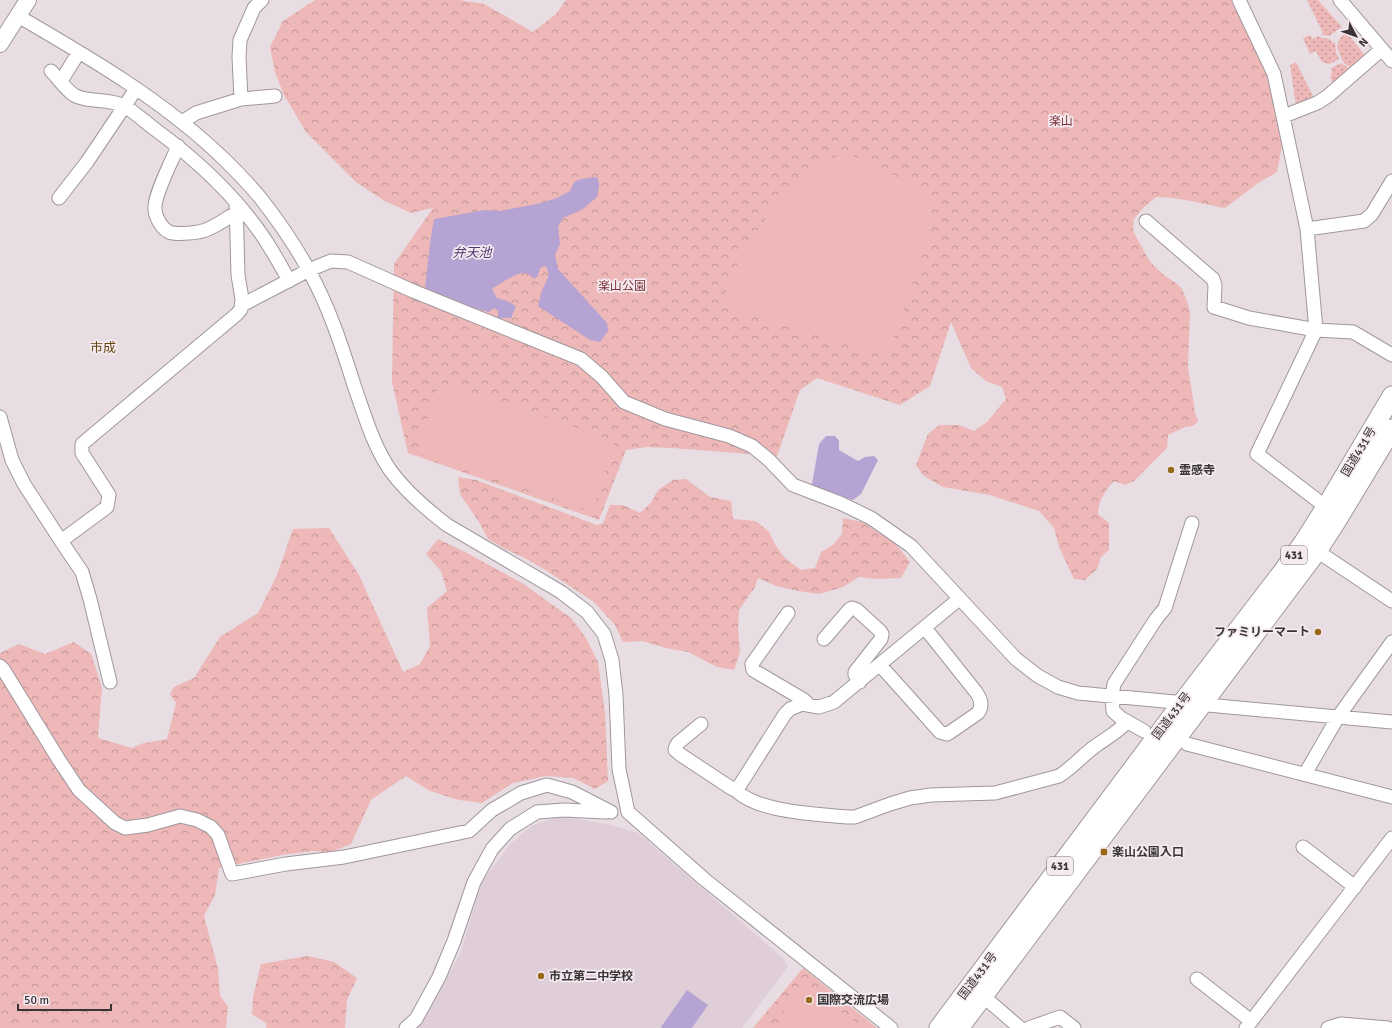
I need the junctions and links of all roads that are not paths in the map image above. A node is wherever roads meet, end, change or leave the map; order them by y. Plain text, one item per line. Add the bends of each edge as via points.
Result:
1 (28, 0) edge
2 (262, 0) edge
3 (1239, 0) edge
4 (1340, 0) edge
5 (18, 16) junction
6 (0, 44) edge
7 (1382, 49) junction
8 (79, 52) junction
9 (1392, 61) edge
10 (51, 71) dead end
11 (61, 81) junction
12 (136, 89) junction
13 (275, 96) dead end
14 (241, 99) junction
15 (125, 106) junction
16 (1284, 116) junction
17 (182, 122) junction
18 (178, 146) junction
19 (1392, 181) edge
20 (58, 198) dead end
21 (236, 207) junction
22 (1146, 221) dead end
23 (1306, 229) junction
24 (309, 270) junction
25 (289, 281) junction
26 (242, 305) junction
27 (1316, 330) junction
28 (1392, 355) edge
29 (1392, 396) edge
30 (0, 417) edge
31 (1392, 429) edge
32 (1326, 507) junction
33 (1192, 523) dead end
34 (61, 541) junction
35 (1318, 551) junction
36 (959, 599) junction
37 (1392, 601) edge
38 (788, 613) dead end
39 (925, 628) junction
40 (824, 639) dead end
41 (1392, 642) edge
42 (880, 665) junction
43 (0, 666) edge
44 (110, 682) dead end
45 (860, 682) junction
46 (1112, 696) junction
47 (1182, 703) junction
48 (808, 705) junction
49 (1201, 705) junction
50 (1338, 717) junction
51 (1127, 722) junction
52 (1392, 722) edge
53 (701, 724) dead end
54 (1144, 731) dead end
55 (1187, 744) dead end
56 (1305, 774) junction
57 (737, 791) junction
58 (1392, 797) edge
59 (611, 812) junction
60 (628, 812) junction
61 (1392, 838) edge
62 (1303, 847) dead end
63 (1355, 887) junction
64 (1197, 979) dead end
65 (983, 996) junction
66 (1248, 1024) edge
67 (406, 1028) edge
68 (890, 1028) edge
69 (939, 1028) edge
70 (959, 1028) edge
71 (1020, 1028) edge
72 (1029, 1028) edge
73 (1074, 1028) edge
74 (1328, 1028) edge
75 (1388, 1028) edge

1 - 5 main road
2 - 14 street via 254,8 240,40
3 - 16 street via 1274,74
4 - 7 street
5 - 6 main road
5 - 8 street
7 - 9 street
7 - 16 street via 1328,96
8 - 11 street
8 - 12 street
10 - 11 street
11 - 15 street via 78,97
12 - 15 street
12 - 17 street
13 - 14 street
14 - 17 street via 196,113
15 - 18 street
15 - 20 street via 87,162
16 - 23 street
17 - 24 street via 221,157 261,199
18 - 21 street via 200,164
18 - 21 street via 155,204 157,216 165,229 174,233 206,230
19 - 23 street via 1372,214 1364,221
21 - 25 street via 266,241
21 - 26 street via 238,275
22 - 27 street via 1213,279 1214,306 1249,318
23 - 27 street
24 - 25 street
24 - 36 street via 331,261 348,262 441,303 581,359 602,377 624,402 665,419 729,436 752,446 792,485 871,518 911,546
24 - 60 street via 333,323 369,430 389,469 401,484 447,525 572,600 587,612 604,634 612,660 619,769
25 - 26 street
26 - 34 street via 237,314 82,444 82,453 109,495 107,507
27 - 28 street via 1353,332
27 - 32 street via 1257,454
29 - 32 highway, 国道431号 / 431
30 - 34 street via 12,460 24,484
31 - 35 highway, 国道431号 / 431
32 - 47 highway, 国道431号 / 431 via 1281,574
33 - 46 street via 1165,608 1114,684
34 - 44 street via 82,572
35 - 37 street
35 - 49 highway, 国道431号 / 431
36 - 39 street
36 - 46 street via 1016,659 1038,676 1058,687 1078,693
38 - 48 street via 751,667
39 - 42 street
39 - 42 street via 981,700 981,709 978,713 944,734
40 - 45 street via 852,608 880,631 881,638 855,672
41 - 50 street
42 - 45 street
43 - 59 street via 79,790 125,828 180,816 211,827 218,835 232,874 344,857 468,831 492,810 520,793 547,785 572,792
45 - 48 street via 834,702 819,707
46 - 47 street
46 - 51 street via 1113,711
47 - 49 street
47 - 69 highway, 国道431号 / 431
48 - 57 street via 802,704 785,714
49 - 50 street
49 - 65 highway, 国道431号 / 431
50 - 52 street
50 - 56 street
51 - 54 street
51 - 57 street via 1059,776 995,793 910,798 847,818 761,806 744,798
53 - 57 street via 678,742 676,750 681,756
55 - 56 street
56 - 58 street
59 - 60 street
59 - 67 street via 537,812 510,829 492,849 474,882 439,977 416,1019
60 - 68 street via 704,879
61 - 63 street
62 - 63 street
63 - 66 street
64 - 66 street
65 - 70 highway, 国道431号 / 431
65 - 71 street
72 - 73 street via 1060,1017
74 - 75 street via 1341,1024

